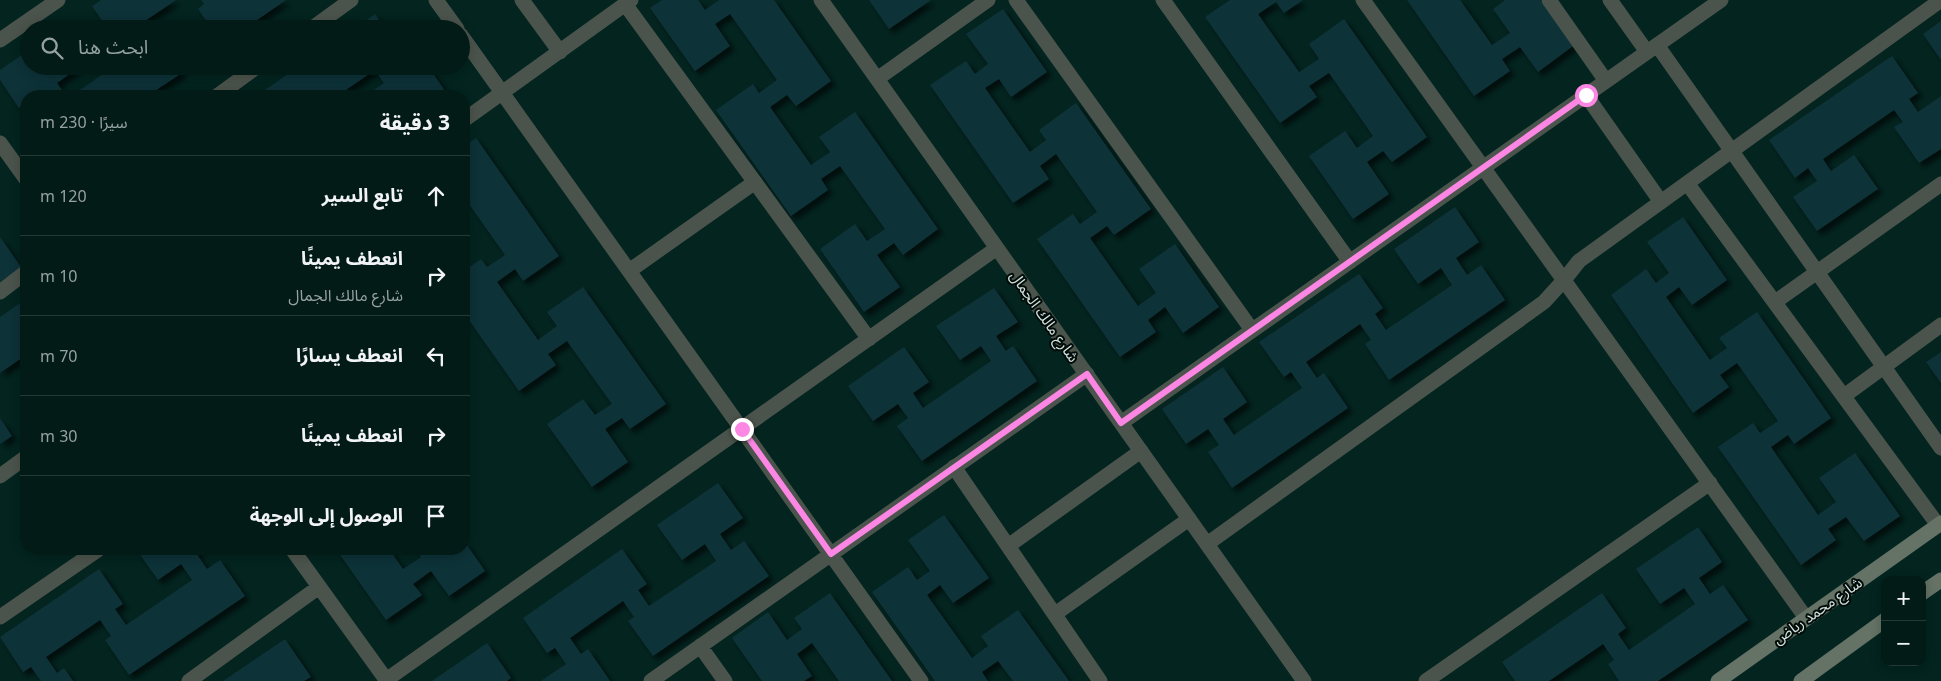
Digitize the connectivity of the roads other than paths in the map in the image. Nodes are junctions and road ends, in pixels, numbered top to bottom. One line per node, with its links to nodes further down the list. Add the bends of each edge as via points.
1 (58, 0): 15 (street)
2 (351, 0): 16 (street)
3 (436, 0): 17 (street)
4 (522, 0): 22 (street)
5 (821, 0): 24 (street, شارع مالك الجمال)
6 (988, 0): 24 (street)
7 (1016, 0): 47 (street)
8 (1162, 0): 39 (street)
9 (1363, 0): 32 (street)
10 (1549, 0): 25 (street)
11 (1610, 0): 21 (street)
12 (1721, 0): 21 (street)
13 (628, 2): 22 (street); 34 (street)
14 (1931, 3): 31 (street)
15 (29, 20)
16 (323, 20)
17 (450, 20)
18 (20, 26): 19 (street)
19 (0, 40)
20 (470, 48): 27 (street)
21 (1652, 48): 25 (street); 31 (street)
22 (560, 52): 27 (street)
23 (246, 75): 26 (street)
24 (878, 79): 38 (street, شارع مالك الجمال)
25 (1606, 81): 28 (street)
26 (225, 90)
27 (502, 93): 29 (street); 40 (street)
28 (1586, 95): 32 (street); 37 (street)
29 (470, 116)
30 (0, 143): 33 (street)
31 (1730, 151): 35 (street); 41 (street)
32 (1483, 168): 39 (street); 43 (street)
33 (20, 171)
34 (755, 182): 40 (street); 48 (street)
35 (1687, 183): 37 (street); 45 (street)
36 (1941, 184): 41 (street)
37 (1661, 202): 43 (street, via 1578,261)
38 (997, 248): 48 (street); 50 (street, شارع مالك الجمال)
39 (1350, 262): 47 (street)
40 (629, 270): 53 (street)
41 (1816, 272): 45 (street); 49 (street)
42 (20, 277): 44 (street)
43 (1564, 280): 59 (street); 62 (street, via 1544,302)
44 (0, 292)
45 (1774, 302): 51 (street)
46 (1941, 325): 49 (street)
47 (1252, 330): 52 (street)
48 (869, 339): 53 (street)
49 (1883, 367): 51 (street); 54 (street)
50 (1087, 374): 52 (street, شارع مالك الجمال); 57 (street)
51 (1844, 396): 61 (street)
52 (1121, 423): 55 (street, شارع مالك الجمال)
53 (742, 429): 64 (street); 75 (street)
54 (1941, 448)
55 (1141, 451): 60 (street, شارع مالك الجمال); 63 (street)
56 (20, 461): 58 (street)
57 (954, 467): 63 (street); 64 (street)
58 (0, 476)
59 (1710, 483): 72 (street); 82 (street)
60 (1189, 519): 62 (street, شارع مالك الجمال); 70 (street)
61 (1939, 524): 72 (street, شارع محمد رياض)
62 (1207, 544): 81 (street, شارع مالك الجمال)
63 (1008, 546): 70 (street)
64 (831, 554): 74 (street); 79 (street)
65 (90, 555): 71 (street)
66 (296, 555): 68 (street)
67 (1941, 580): 69 (street)
68 (319, 587): 75 (street); 76 (street)
69 (1926, 590)
70 (1055, 614): 80 (street)
71 (0, 617)
72 (1806, 618): 83 (street, شارع محمد رياض)
73 (1884, 621): 84 (street)
74 (700, 646): 77 (street); 78 (street)
75 (387, 680)
76 (189, 681)
77 (651, 681)
78 (726, 681)
79 (921, 681)
80 (1100, 681)
81 (1304, 681)
82 (1426, 681)
83 (1718, 681)
84 (1801, 681)

